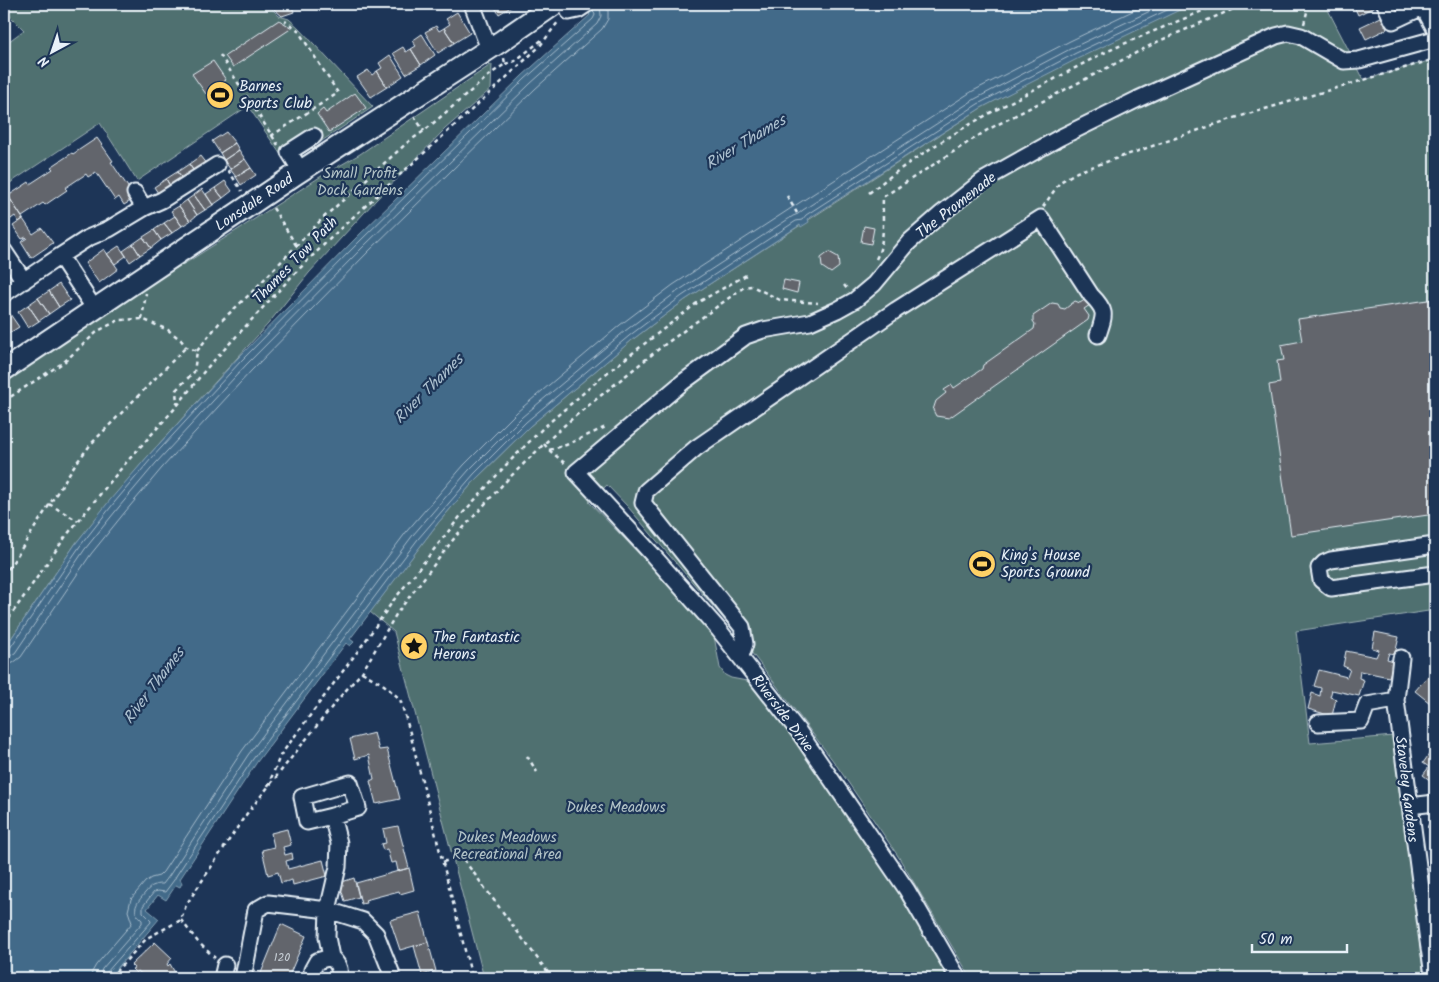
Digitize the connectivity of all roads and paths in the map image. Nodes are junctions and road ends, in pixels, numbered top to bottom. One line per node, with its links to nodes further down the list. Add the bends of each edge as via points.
1 (472, 4): 13 (street)
2 (587, 4): 7 (street, via 578,10)
3 (1218, 4): 23 (path, via 1116,47 996,109 895,172)
4 (1245, 4): 32 (path, via 1159,42 989,129 883,197 882,235)
5 (1307, 4): 11 (path)
6 (1386, 4): 9 (street, via 1393,21 1423,7)
7 (561, 12): 10 (path, Thames Tow Path); 13 (main road, Lonsdale Road)
8 (285, 21): 17 (path, via 298,29 338,93)
9 (1435, 29)
10 (548, 36): 16 (path); 45 (path, Thames Tow Path, via 341,228 206,369)
11 (1301, 36): 12 (street, via 1344,62); 49 (street, The Promenade, via 1288,33 1276,36 1065,134 984,180 909,242 874,284 855,300 810,322 746,336 683,382)
12 (1435, 39)
13 (495, 46): 16 (path); 21 (main road, Lonsdale Road)
14 (220, 55): 17 (path)
15 (1435, 59): 28 (path, via 1231,119 1077,172 1060,182 1043,206)
16 (505, 64): 29 (path, via 408,142)
17 (271, 136): 19 (path)
18 (314, 136): 21 (street, via 289,152)
19 (281, 151)
20 (217, 164): 25 (path, via 223,161); 26 (street)
21 (301, 171): 25 (main road, Lonsdale Road)
22 (135, 193): 26 (street)
23 (869, 193)
24 (786, 196): 27 (path)
25 (258, 200): 29 (path); 38 (main road, Lonsdale Road)
26 (144, 208): 31 (street)
27 (797, 213)
28 (1041, 218): 40 (street, via 1091,295 1101,305 1104,317); 56 (street, via 896,310 696,448 646,491 643,503 742,627 745,644)
29 (296, 245): 42 (path, via 220,322)
30 (4, 251): 34 (street)
31 (60, 256): 34 (street); 38 (street)
32 (875, 260)
33 (748, 274): 63 (path, via 697,303 610,371 543,428 506,465 462,513 393,602 280,756)
34 (24, 281): 35 (street)
35 (4, 294)
36 (825, 301): 47 (path, via 780,300 752,286 744,287 602,394)
37 (144, 307): 39 (path)
38 (94, 308): 43 (main road, Lonsdale Road)
39 (142, 319): 41 (path, via 168,330); 44 (path, via 119,320 98,331 64,362)
40 (1098, 335)
41 (186, 347): 42 (path); 50 (path, via 91,444)
42 (197, 351): 45 (path, via 194,372 176,390)
43 (4, 370)
44 (4, 401)
45 (177, 405): 51 (path, Thames Tow Path)
46 (614, 423): 48 (path)
47 (544, 444): 48 (path); 58 (path, via 456,536 432,566 397,613)
48 (549, 450): 49 (path)
49 (576, 472): 56 (street, Riverside Drive)
50 (49, 504): 51 (path); 54 (path)
51 (78, 521): 55 (path, Thames Tow Path)
52 (1435, 545): 53 (street, via 1331,560 1319,568 1321,580 1332,588)
53 (1435, 574)
54 (4, 576)
55 (4, 625)
56 (741, 656): 80 (street, Riverside Drive, via 850,805 907,890)
57 (1401, 658): 59 (street, Staveley Gardens)
58 (362, 672): 63 (path); 67 (path, via 400,699)
59 (1396, 700): 60 (street, via 1367,705 1361,721); 64 (street, Staveley Gardens)
60 (1318, 723)
61 (527, 756): 62 (path)
62 (537, 772)
63 (267, 790): 69 (path, via 245,816 186,905)
64 (1409, 803): 65 (street); 73 (street, Staveley Gardens)
65 (1435, 803)
66 (332, 816): 68 (street, via 339,844 338,867)
67 (443, 862): 78 (path); 79 (path, via 461,856)
68 (328, 910): 70 (street, via 327,937); 72 (street, via 363,922 376,934); 75 (street, via 268,903 256,910)
69 (181, 920): 71 (path); 74 (path, via 147,938)
70 (331, 957): 76 (street, via 317,961 312,970); 77 (street, via 338,964)
71 (224, 972)
72 (391, 972)
73 (1435, 977)
74 (110, 978)
75 (243, 978)
76 (315, 978)
77 (339, 978)
78 (472, 978)
79 (552, 978)
80 (958, 978)

